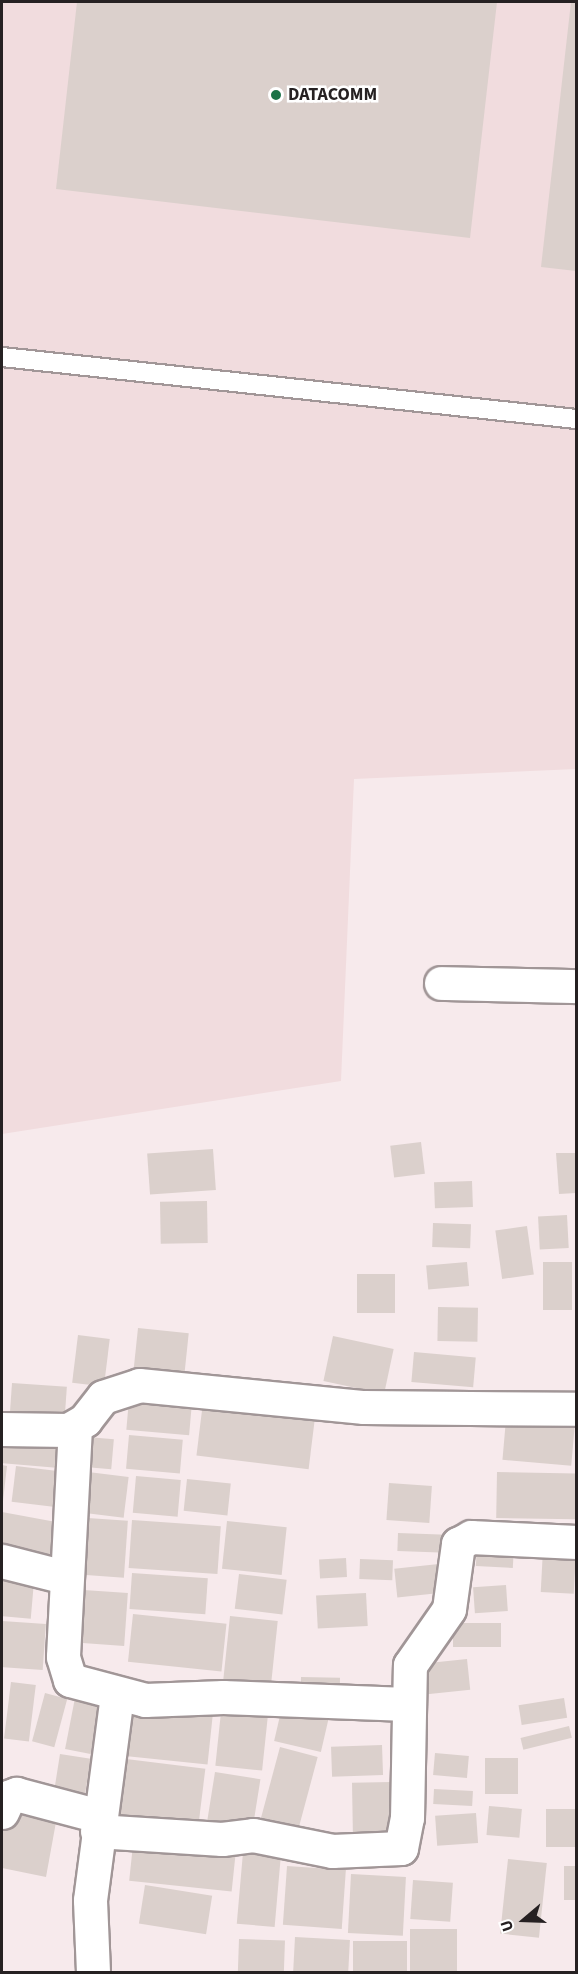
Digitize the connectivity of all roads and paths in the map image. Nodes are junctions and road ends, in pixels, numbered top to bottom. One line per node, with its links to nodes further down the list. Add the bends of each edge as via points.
1 (2, 357): 2 (lane)
2 (576, 419)
3 (441, 983): 4 (street)
4 (576, 986)
5 (576, 1409): 6 (street, via 364,1407 139,1385 103,1397)
6 (75, 1427): 7 (street, via 61,1431); 10 (street)
7 (2, 1429)
8 (576, 1542): 12 (street, via 471,1537 458,1544 453,1598 436,1630 413,1654)
9 (2, 1561): 10 (street)
10 (66, 1577): 11 (street, via 65,1676)
11 (117, 1695): 12 (street, via 145,1700 223,1697); 14 (street)
12 (407, 1704): 14 (street, via 404,1842 394,1851 332,1851 253,1835 222,1839)
13 (2, 1812): 14 (street, via 9,1797 16,1794)
14 (98, 1823): 15 (street, via 90,1900)
15 (93, 1972)

